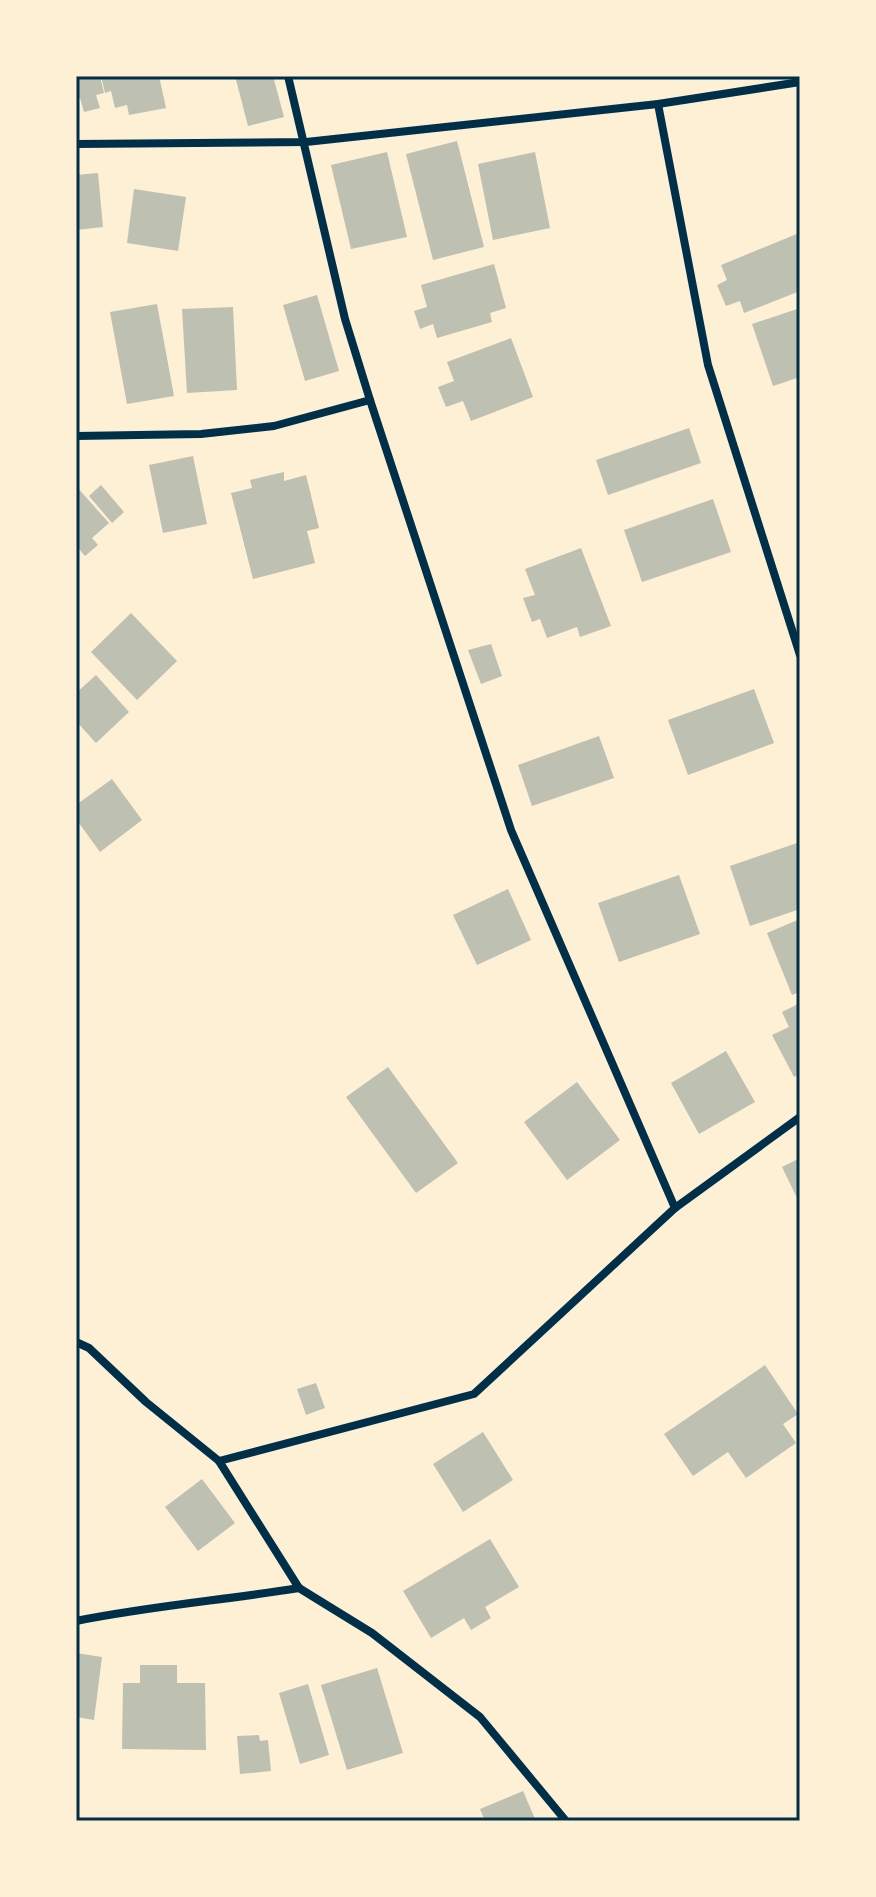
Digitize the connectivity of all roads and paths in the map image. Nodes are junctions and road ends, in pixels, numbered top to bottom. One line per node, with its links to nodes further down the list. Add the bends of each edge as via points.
1 (288, 76): 4 (street)
2 (800, 82): 3 (street)
3 (658, 104): 4 (street); 8 (street, via 708,365)
4 (306, 142): 5 (street); 6 (street, via 345,319)
5 (76, 144)
6 (370, 400): 7 (street, via 259,428); 10 (street, via 511,830)
7 (76, 436)
8 (800, 655)
9 (800, 1117): 10 (street)
10 (675, 1208): 12 (street, via 474,1394)
11 (76, 1342): 12 (street)
12 (219, 1461): 13 (street)
13 (299, 1588): 14 (street); 15 (street, via 372,1633 480,1717)
14 (76, 1621)
15 (566, 1821)

